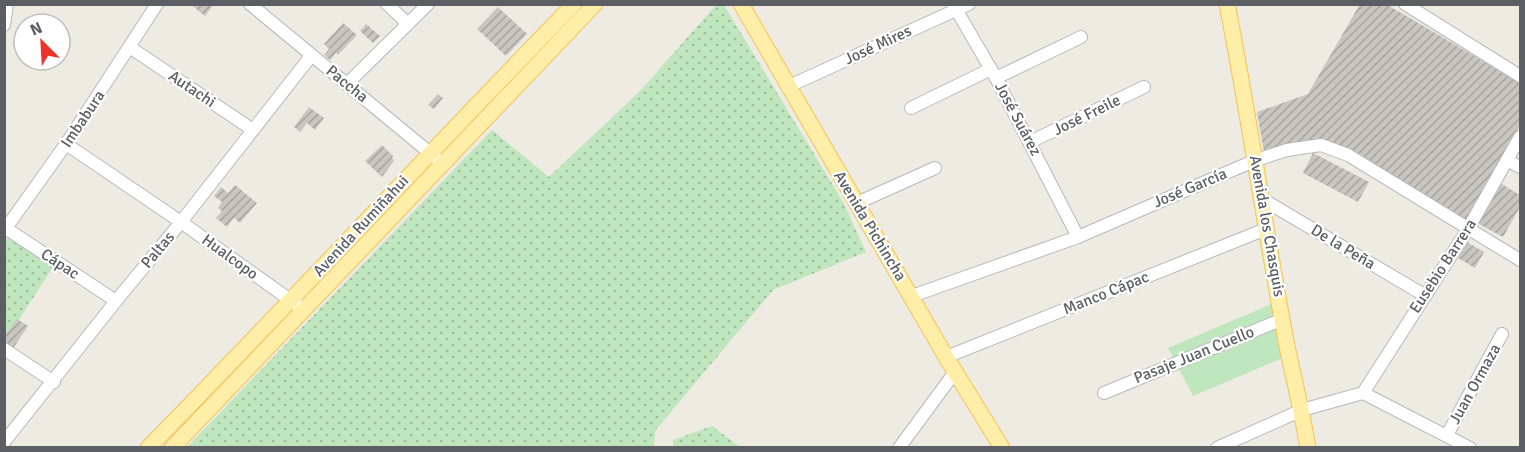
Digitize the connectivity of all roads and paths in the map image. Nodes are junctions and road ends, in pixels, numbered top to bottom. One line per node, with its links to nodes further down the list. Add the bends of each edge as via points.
1 (7, 4): 14 (street)
2 (157, 4): 16 (street, Imbabura)
3 (249, 4): 17 (street, Paccha)
4 (387, 4): 13 (street)
5 (428, 4): 13 (street)
6 (574, 4): 28 (main road, Avenida Rumiñahui)
7 (595, 4): 31 (main road, Avenida Rumiñahui)
8 (741, 4): 21 (main road, Avenida Pichincha)
9 (969, 4): 12 (street, José Mires)
10 (1227, 4): 29 (main road, Avenida los Chasquis)
11 (1405, 4): 19 (street)
12 (954, 7): 18 (street, José Suárez); 21 (street, José Mires)
13 (408, 24): 20 (street)
14 (4, 25)
15 (1081, 37): 18 (street)
16 (131, 48): 24 (street, Autachi); 27 (street, Imbabura)
17 (311, 56): 20 (street, Paccha); 24 (street, Paltas)
18 (994, 74): 23 (street); 26 (street, José Suárez)
19 (1521, 76)
20 (347, 84): 28 (street, Paccha)
21 (787, 87): 35 (main road, Avenida Pichincha)
22 (1144, 87): 26 (street, José Freile)
23 (911, 108)
24 (253, 130): 36 (street, Paltas)
25 (1521, 137): 30 (street, Eusebio Barrera)
26 (1030, 142): 40 (street, José Suárez)
27 (66, 144): 36 (street, Hualcopo); 37 (street, Imbabura)
28 (430, 153): 31 (street, Paccha); 45 (main road, Avenida Rumiñahui)
29 (1256, 160): 34 (main road, Avenida los Chasquis); 39 (street, José García, via 1321,145 1348,155); 40 (street, José García)
30 (1508, 160): 32 (street); 39 (street, Eusebio Barrera)
31 (444, 165): 45 (main road, Avenida Rumiñahui)
32 (1521, 167)
33 (935, 168): 35 (street)
34 (1262, 199): 38 (main road, Avenida los Chasquis); 42 (street, De la Peña)
35 (857, 203): 43 (main road, Avenida Pichincha)
36 (181, 222): 44 (street, Paltas); 45 (street, Hualcopo)
37 (5, 229): 44 (street, Cápac)
38 (1266, 229): 46 (main road, Avenida los Chasquis); 49 (street, Manco Cápac)
39 (1468, 229): 41 (street, José García); 42 (street, Eusebio Barrera)
40 (1078, 237): 43 (street, José García)
41 (1521, 260)
42 (1424, 295): 53 (street, Eusebio Barrera)
43 (912, 296): 49 (main road, Avenida Pichincha)
44 (116, 301): 51 (street, Paltas)
45 (298, 306): 57 (main road, Avenida Rumiñahui); 58 (main road, Avenida Rumiñahui)
46 (1283, 319): 52 (street, Pasaje Juan Cuello); 54 (main road, Avenida los Chasquis)
47 (1502, 334): 55 (street, Juan Ormaza)
48 (4, 349): 51 (street)
49 (946, 357): 50 (main road, Avenida Pichincha)
50 (955, 372): 59 (street); 60 (main road, Avenida Pichincha)
51 (54, 382): 56 (street, Paltas)
52 (1104, 393)
53 (1363, 393): 54 (street); 55 (street)
54 (1302, 410): 61 (street); 62 (main road, Avenida los Chasquis)
55 (1447, 435): 63 (street)
56 (4, 442)
57 (148, 447)
58 (172, 447)
59 (899, 447)
60 (1002, 447)
61 (1217, 447)
62 (1308, 447)
63 (1470, 447)

